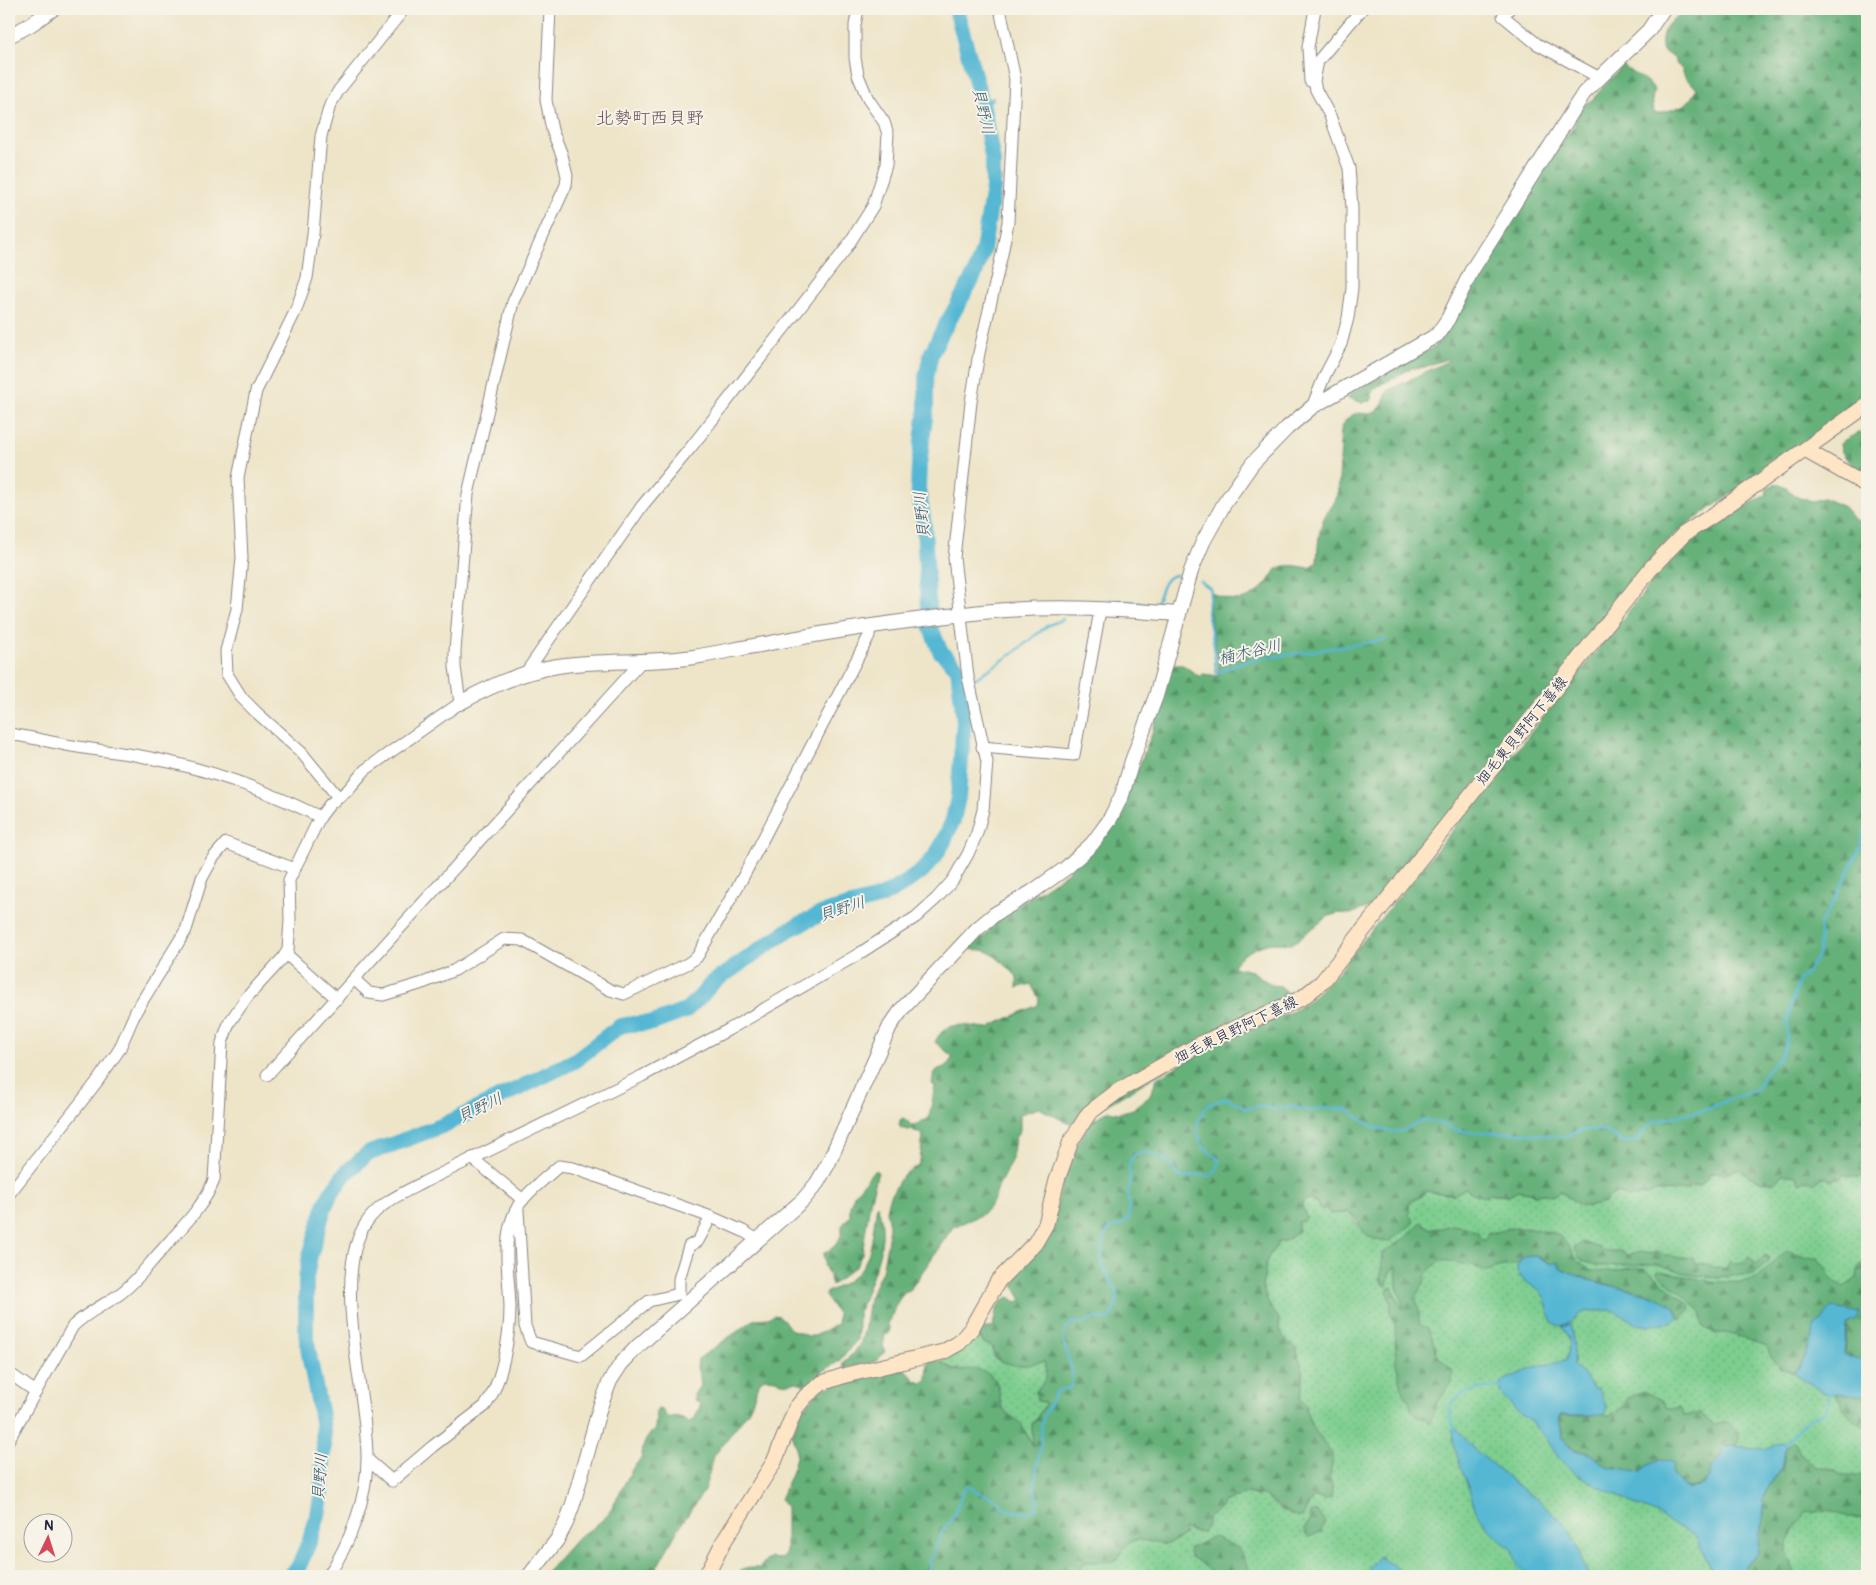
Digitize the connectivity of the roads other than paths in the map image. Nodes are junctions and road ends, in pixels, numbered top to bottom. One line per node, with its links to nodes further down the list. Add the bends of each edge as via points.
1 (53, 9): 10 (street)
2 (404, 9): 26 (street, via 339,90 330,106 322,136 307,278 296,310 256,391 238,478 242,558 237,609 226,651 228,674 242,698 300,752)
3 (550, 9): 23 (street, via 546,100 567,176 566,185 513,302 468,494 455,651)
4 (858, 9): 22 (street, via 855,58 858,75 888,134 886,165 874,206 845,250 642,506)
5 (1000, 9): 19 (street, via 1015,79 1008,222 968,419 954,558)
6 (1315, 9): 12 (street, via 1308,47 1310,79)
7 (1362, 9): 12 (street, via 1318,61 1314,81)
8 (1508, 9): 11 (street, via 1503,16 1537,44)
9 (1663, 9): 11 (street, via 1649,30)
10 (9, 36)
11 (1598, 77): 14 (street, via 1576,105 1472,270 1437,335)
12 (1316, 90): 14 (street, via 1335,128 1349,168 1352,288 1341,344 1324,374)
13 (1867, 405): 15 (main road, 畑毛東貝野阿下喜線)
14 (1312, 407): 18 (street, via 1287,428 1235,486 1203,542)
15 (1805, 450): 16 (main road); 44 (main road, 畑毛東貝野阿下喜線, via 1684,534 1652,567 1322,982 1302,998 1200,1044 1118,1091 1089,1113 1071,1141 1046,1224 1035,1243 998,1281 959,1344 943,1352 822,1383 806,1396 796,1408 774,1462)
16 (1867, 485)
17 (1102, 608): 18 (street); 19 (street, via 1045,608); 25 (street, via 1074,755)
18 (1179, 614): 37 (street, via 1156,696 1122,795 1109,820 1092,844 1066,868 977,929 903,1008 890,1026 818,1183)
19 (960, 616): 20 (street); 25 (street)
20 (870, 627): 21 (street, via 693,657); 30 (street, via 869,636 742,880 697,957 687,964 624,994 610,990 522,940 504,939 456,970 382,995 370,993)
21 (642, 662): 22 (street, via 558,666); 30 (street)
22 (524, 674): 23 (street, via 482,690)
23 (460, 703): 26 (street, via 365,770)
24 (9, 734): 27 (street, via 180,765 256,788)
25 (982, 747): 33 (street, via 987,762 983,810 977,834 953,880 916,917 857,955 642,1076)
26 (338, 797): 27 (street)
27 (320, 817): 28 (street)
28 (295, 869): 29 (street, via 289,880 290,920); 34 (street, via 226,843 202,878 186,930 136,1011 119,1050)
29 (286, 954): 31 (street); 39 (street, via 228,1023 222,1043 214,1180 210,1190 201,1205 121,1294 83,1316 73,1326)
30 (354, 980): 31 (street)
31 (337, 999): 32 (street)
32 (267, 1075)
33 (472, 1158): 35 (street); 41 (street, via 396,1196 377,1210 360,1234 350,1286)
34 (9, 1194)
35 (520, 1203): 36 (street, via 560,1166); 36 (street, via 528,1336 531,1342 582,1356 649,1301 679,1294 685,1254 689,1246 698,1241); 41 (street, via 510,1226 507,1254 510,1309 506,1348 488,1401 392,1481)
36 (711, 1217): 37 (street)
37 (758, 1240): 43 (street, via 621,1364 600,1407 566,1523)
38 (9, 1372): 39 (street)
39 (36, 1392): 40 (street)
40 (9, 1439)
41 (368, 1460): 42 (street, via 362,1500 353,1527)
42 (328, 1576)
43 (529, 1576)
44 (706, 1576)

